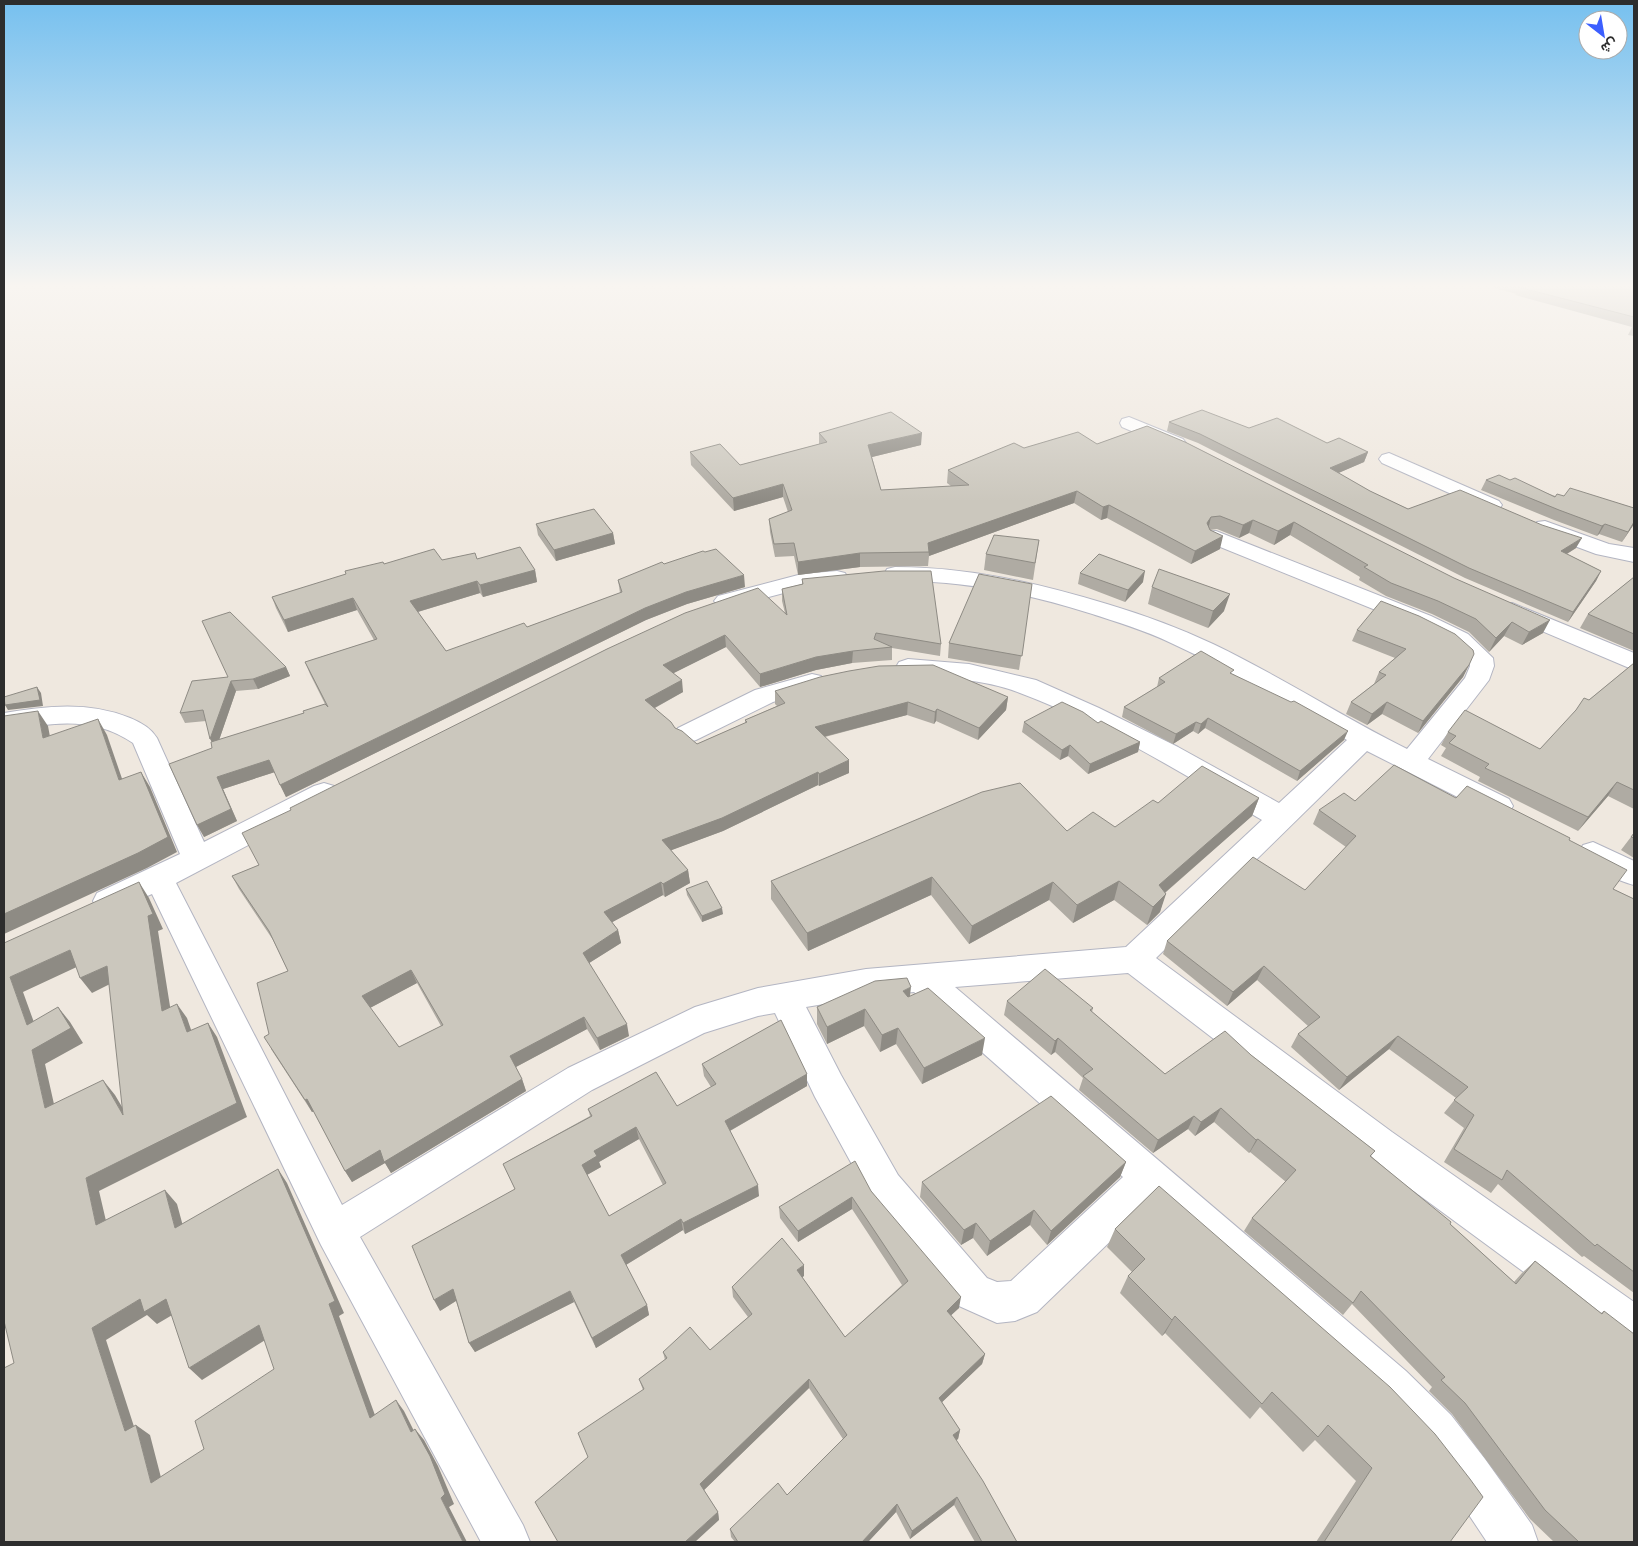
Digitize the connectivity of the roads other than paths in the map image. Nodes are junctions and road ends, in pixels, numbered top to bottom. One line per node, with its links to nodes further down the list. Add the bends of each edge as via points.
1 (1129, 423): 2 (street)
2 (1198, 453)
3 (1389, 459): 5 (street, via 1514,515 1604,549)
4 (1216, 537): 14 (street, via 1423,621 1459,639 1481,658 1482,666 1476,680)
5 (1634, 555)
6 (1492, 601): 8 (street)
7 (704, 608): 13 (street, via 802,581 864,575 917,573 978,578 1020,586 1149,625 1232,664)
8 (1634, 662)
9 (886, 669): 16 (street, via 905,667 969,672 1027,686 1134,736)
10 (831, 676): 12 (street, via 764,696)
11 (4, 722): 19 (street, via 55,714 86,716 130,727 144,738)
12 (687, 734)
13 (1365, 738): 14 (street); 16 (street)
14 (1411, 762): 17 (street)
15 (346, 782): 19 (street)
16 (1282, 818): 23 (street)
17 (1523, 819)
18 (1574, 844): 20 (street)
19 (196, 858): 21 (street)
20 (1634, 874)
21 (159, 878): 22 (street); 27 (street)
22 (90, 910)
23 (1134, 959): 24 (street); 28 (street, via 1379,1144)
24 (920, 977): 25 (street); 26 (street)
25 (784, 997): 26 (street, via 828,1086 885,1188 973,1292 988,1301 1003,1305 1023,1298); 27 (street, via 694,1021 580,1079)
26 (1151, 1177): 30 (street, via 1391,1386 1435,1431)
27 (336, 1231): 29 (street)
28 (1634, 1328)
29 (506, 1542)
30 (1515, 1542)

